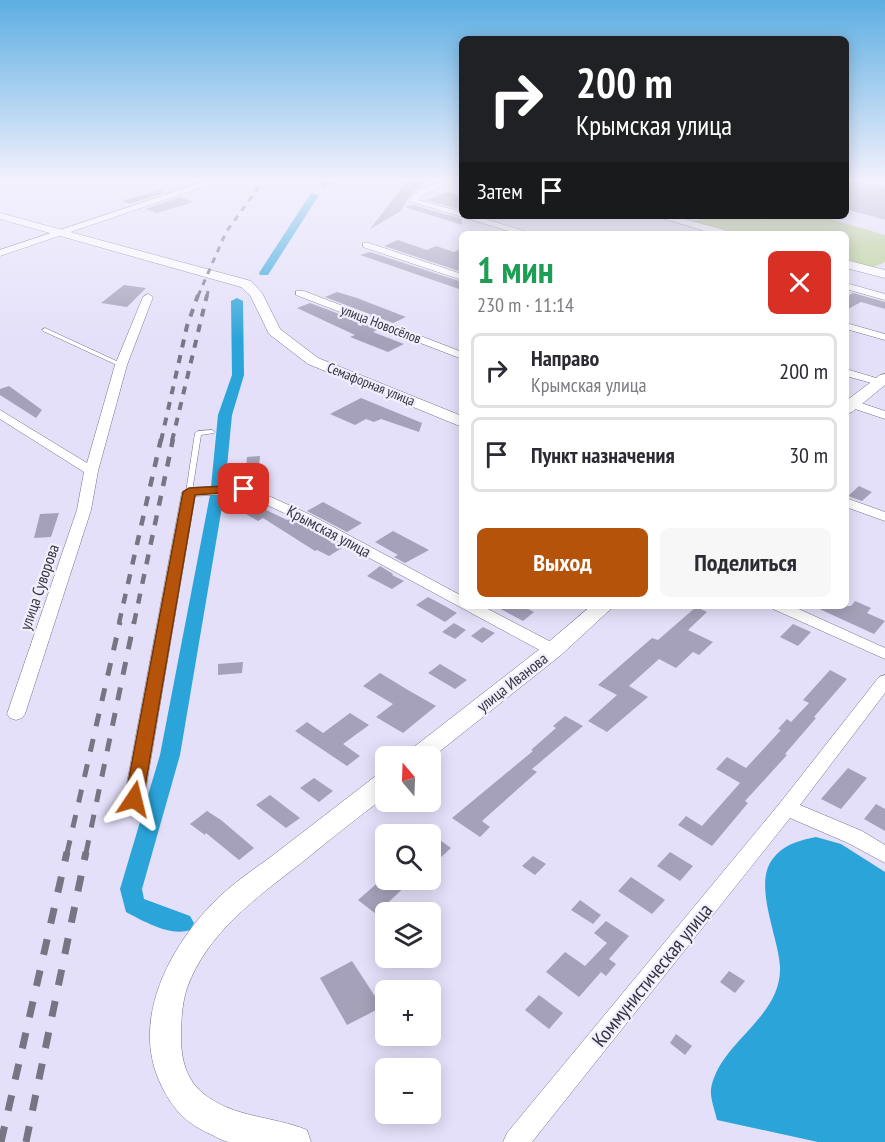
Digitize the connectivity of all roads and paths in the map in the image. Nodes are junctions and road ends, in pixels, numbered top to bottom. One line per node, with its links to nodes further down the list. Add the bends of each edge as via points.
1 (63, 234): 3 (street); 15 (street, Семафорная улица, via 246,284 256,293 274,331)
2 (366, 245): 6 (street)
3 (0, 254)
4 (849, 265): 5 (street)
5 (885, 274)
6 (459, 276)
7 (849, 287): 10 (street)
8 (300, 293): 14 (street, улица Новосёлов)
9 (148, 297): 16 (street, улица Суворова)
10 (885, 297)
11 (849, 327): 13 (street)
12 (45, 330): 16 (lane)
13 (885, 337)
14 (459, 355)
15 (319, 357): 21 (street, Семафорная улица); 24 (street, Семафорная улица)
16 (121, 365): 26 (street, улица Суворова)
17 (849, 373): 18 (street)
18 (882, 380): 19 (street)
19 (849, 404)
20 (849, 405): 22 (street)
21 (459, 408)
22 (885, 415)
23 (3, 420): 26 (street)
24 (459, 421)
25 (212, 432): 27 (lane, via 198,433)
26 (91, 471): 37 (street, улица Суворова, via 84,510)
27 (189, 492): 30 (street, Крымская улица, via 244,489); 40 (street)
28 (849, 503): 29 (street)
29 (885, 517)
30 (459, 600)
31 (476, 609): 34 (street)
32 (601, 609): 34 (street, улица Иванова)
33 (787, 609): 35 (street)
34 (553, 650): 38 (street, улица Иванова)
35 (885, 654)
36 (885, 681): 41 (street, Коммунистическая улица)
37 (16, 714)
38 (431, 746)
39 (375, 791): 43 (street, via 229,905 196,946 175,981 166,1020 166,1056 173,1079 188,1103 209,1119 237,1130)
40 (134, 799)
41 (787, 808): 42 (street, via 855,837); 44 (street, Коммунистическая улица)
42 (885, 855)
43 (295, 1142)
44 (516, 1142)

